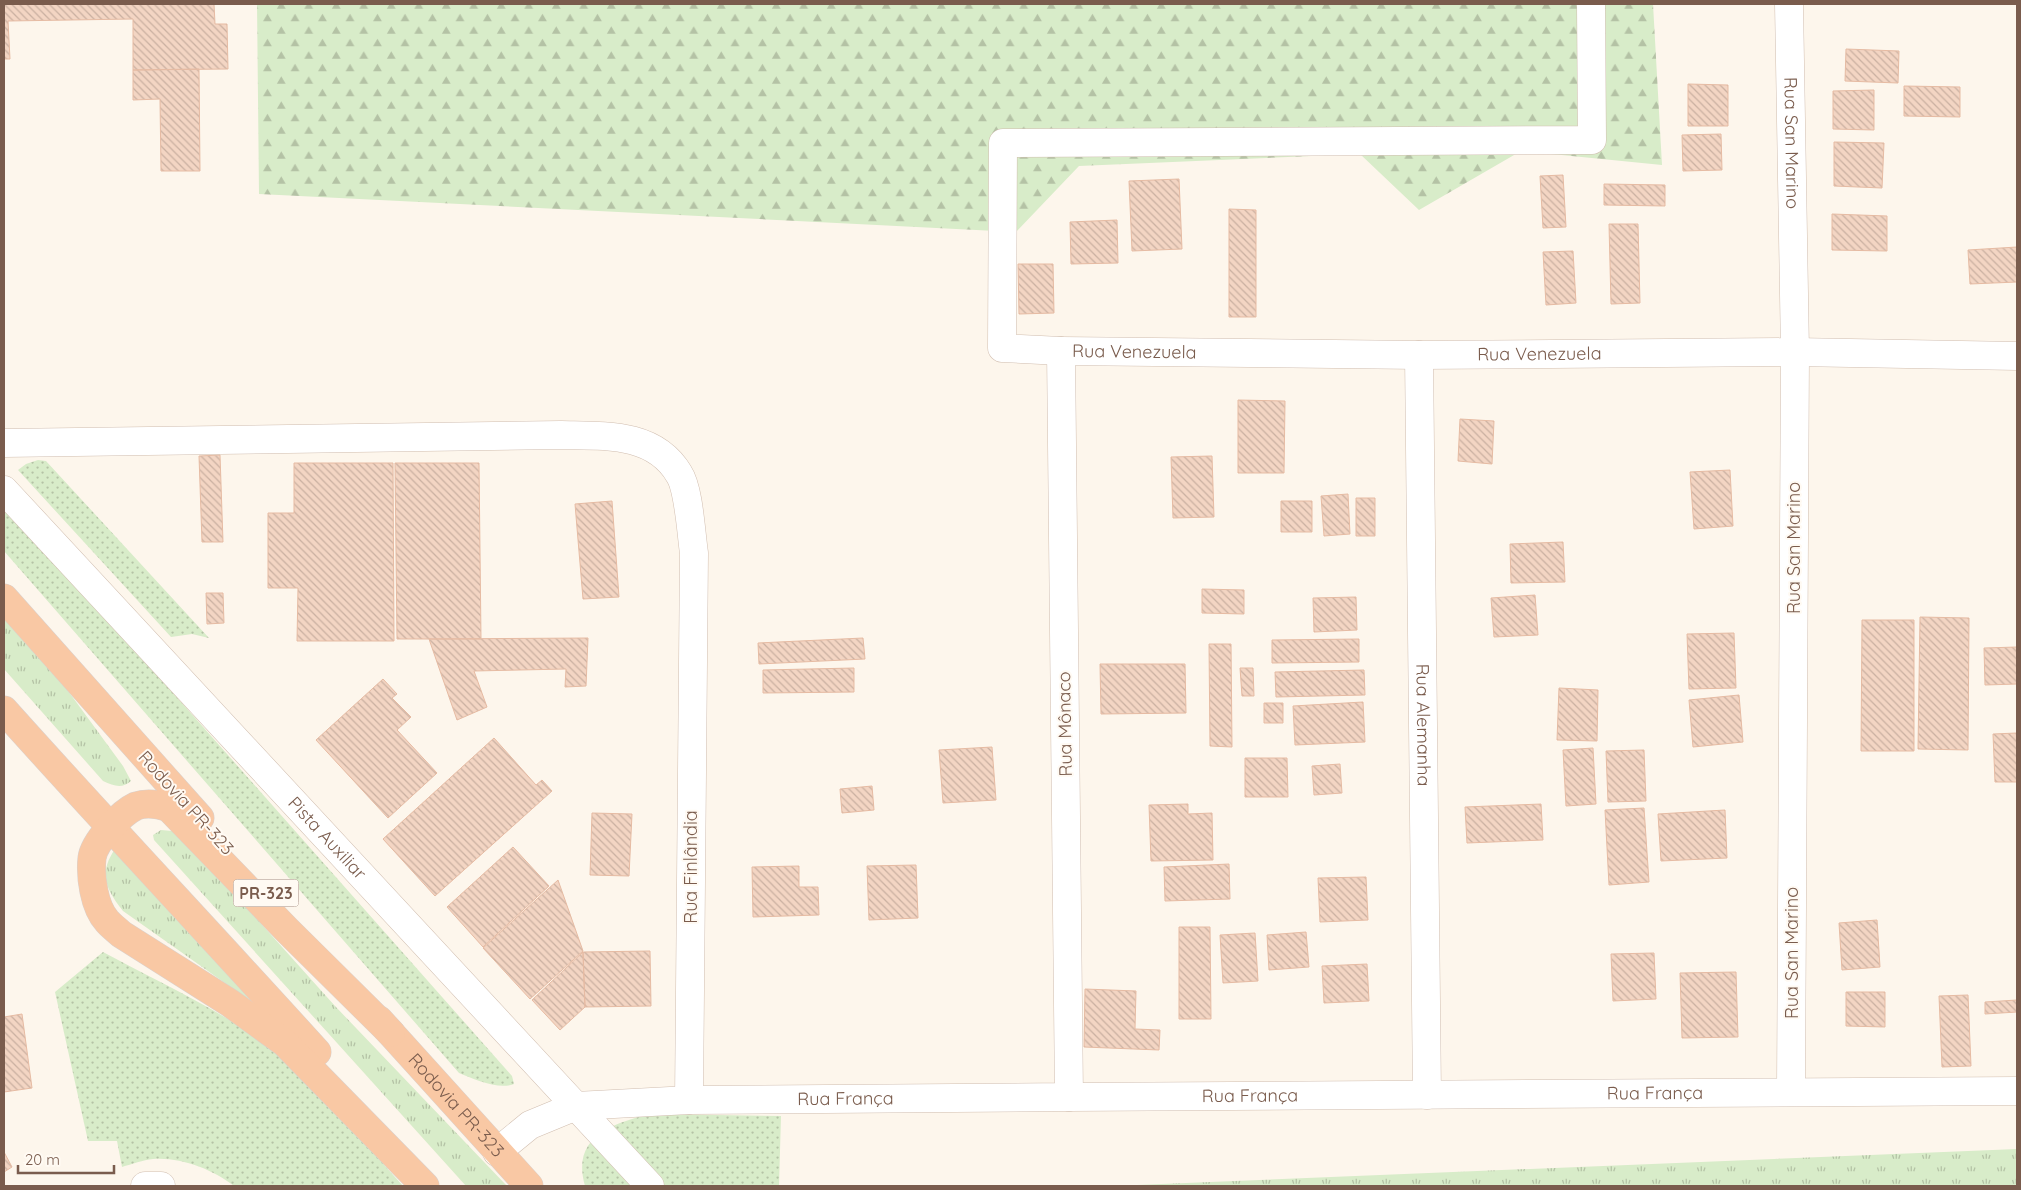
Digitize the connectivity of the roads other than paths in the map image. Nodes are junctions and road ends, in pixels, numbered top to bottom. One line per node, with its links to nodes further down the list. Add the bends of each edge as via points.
1 (1591, 4): 3 (street, Rua Venezuela, via 1592,140 1003,144 1002,348)
2 (1789, 4): 4 (street, Rua San Marino)
3 (1061, 351): 5 (street, Rua Venezuela); 16 (street, Rua Mônaco)
4 (1795, 352): 5 (street, Rua Venezuela); 6 (street, Rua Venezuela); 14 (street, Rua San Marino)
5 (1419, 355): 15 (street, Rua Alemanha)
6 (2017, 356)
7 (4, 443): 17 (street, Rua Finlândia, via 561,435 636,439 660,452 680,474 694,553)
8 (4, 490): 18 (street, Pista Auxiliar)
9 (4, 598): 12 (highway, Rodovia PR-323 / PR-323)
10 (4, 710): 11 (highway)
11 (110, 828): 12 (highway, via 136,806 156,803 169,808); 22 (highway, via 98,842 92,857 96,900 105,920 121,934 230,1003 285,1043); 23 (highway)
12 (391, 1034): 19 (highway, Rodovia PR-323 / PR-323)
13 (2017, 1091): 14 (street, Rua França)
14 (1791, 1092): 15 (street, Rua França)
15 (1427, 1095): 16 (street, Rua França)
16 (1069, 1097): 17 (street, Rua França)
17 (689, 1100): 18 (street, Rua França)
18 (576, 1106): 19 (street, Rua França, via 530,1125); 25 (street, Pista Auxiliar)
19 (497, 1152): 24 (highway, Rodovia PR-323 / PR-323)
20 (145, 1186): 21 (street)
21 (161, 1186)
22 (424, 1186)
23 (439, 1186)
24 (529, 1186)
25 (650, 1186)

